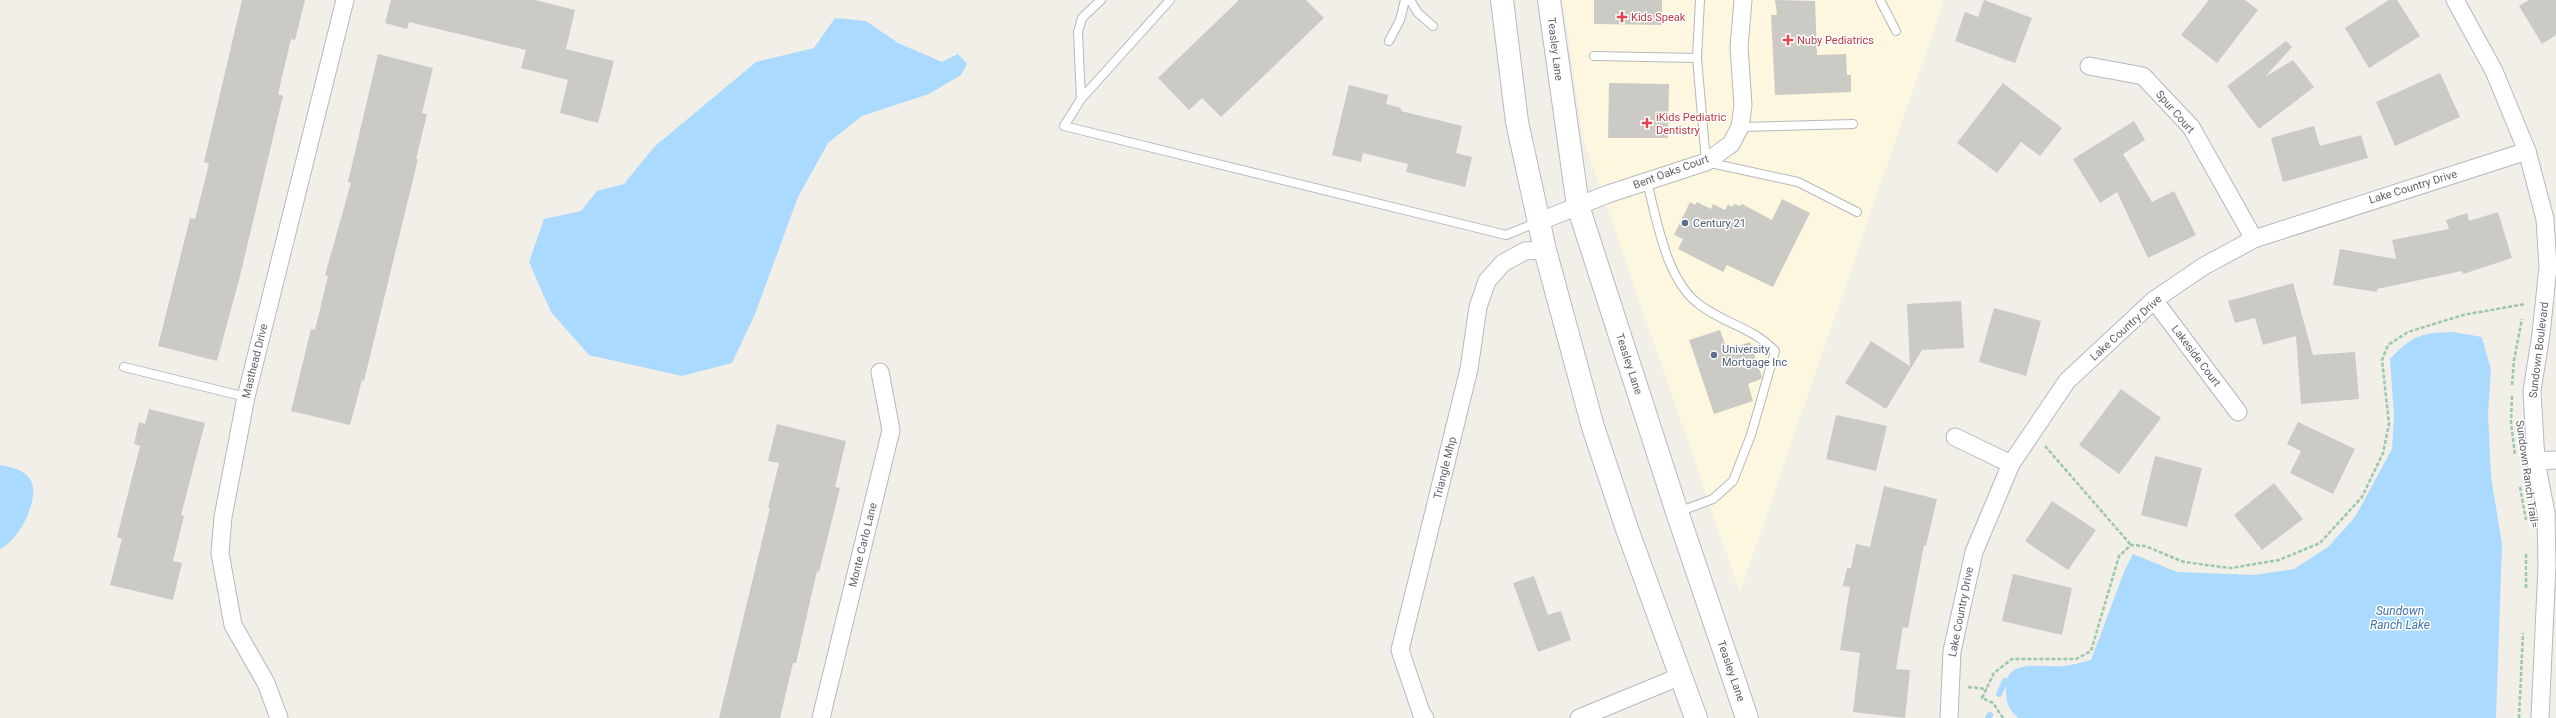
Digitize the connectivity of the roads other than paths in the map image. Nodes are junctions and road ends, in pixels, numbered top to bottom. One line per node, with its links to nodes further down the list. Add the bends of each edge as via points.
1 (345, 0): 33 (street, Masthead Drive)
2 (1100, 0): 18 (lane, via 1082,18 1078,32)
3 (1170, 0): 18 (lane)
4 (1405, 0): 14 (lane, via 1400,20)
5 (1410, 0): 12 (lane, via 1418,14)
6 (1502, 0): 27 (main road, via 1517,122)
7 (1549, 0): 24 (main road, Teasley Lane)
8 (1700, 0): 16 (lane)
9 (1743, 0): 20 (street, Bent Oaks Court, via 1739,47 1743,105)
10 (1880, 0): 13 (lane)
11 (2455, 0): 21 (street, Sundown Boulevard, via 2494,71)
12 (1433, 26)
13 (1896, 31)
14 (1389, 41)
15 (1594, 56): 16 (lane)
16 (1697, 58): 22 (lane)
17 (2089, 66): 28 (street, Spur Court, via 2143,76 2191,127)
18 (1081, 99): 27 (lane, via 1064,126 1506,236)
19 (1853, 124): 20 (lane)
20 (1740, 127): 22 (street, Bent Oaks Court, via 1731,144)
21 (2527, 151): 26 (street, Sundown Boulevard); 28 (street, Lake Country Drive)
22 (1706, 162): 23 (street, Bent Oaks Court); 25 (lane, via 1798,182)
23 (1646, 182): 24 (street, Bent Oaks Court); 39 (lane, via 1666,252 1681,286 1700,305 1761,337 1775,351 1751,435 1733,482 1713,499)
24 (1578, 206): 27 (street, Bent Oaks Court); 39 (main road, Teasley Lane)
25 (1857, 212)
26 (2551, 217): 37 (street, Sundown Boulevard, via 2541,334 2532,391)
27 (1538, 222): 29 (main road)
28 (2254, 239): 30 (street, Lake Country Drive, via 2204,266)
29 (1545, 250): 40 (main road, via 1593,427 1629,536); 43 (street, Triangle Mhp, via 1525,251 1504,263 1487,281 1478,307 1469,369 1400,650)
30 (2154, 300): 34 (street, Lakeside Court); 38 (street, Lake Country Drive, via 2067,381)
31 (124, 367): 33 (lane)
32 (880, 372): 42 (street, Monte Carlo Lane, via 891,430)
33 (246, 397): 41 (street, Masthead Drive, via 228,482 220,553 233,625 266,683)
34 (2238, 412)
35 (1955, 437): 38 (street)
36 (2556, 460): 37 (street)
37 (2536, 461): 48 (street, Sundown Boulevard, via 2546,513 2547,566)
38 (2011, 464): 47 (street, Lake Country Drive, via 1974,552 1952,651)
39 (1677, 512): 46 (main road, Teasley Lane)
40 (1681, 676): 44 (street); 45 (main road)
41 (279, 718)
42 (820, 718)
43 (1425, 718)
44 (1579, 718)
45 (1696, 718)
46 (1747, 718)
47 (1949, 718)
48 (2540, 718)

